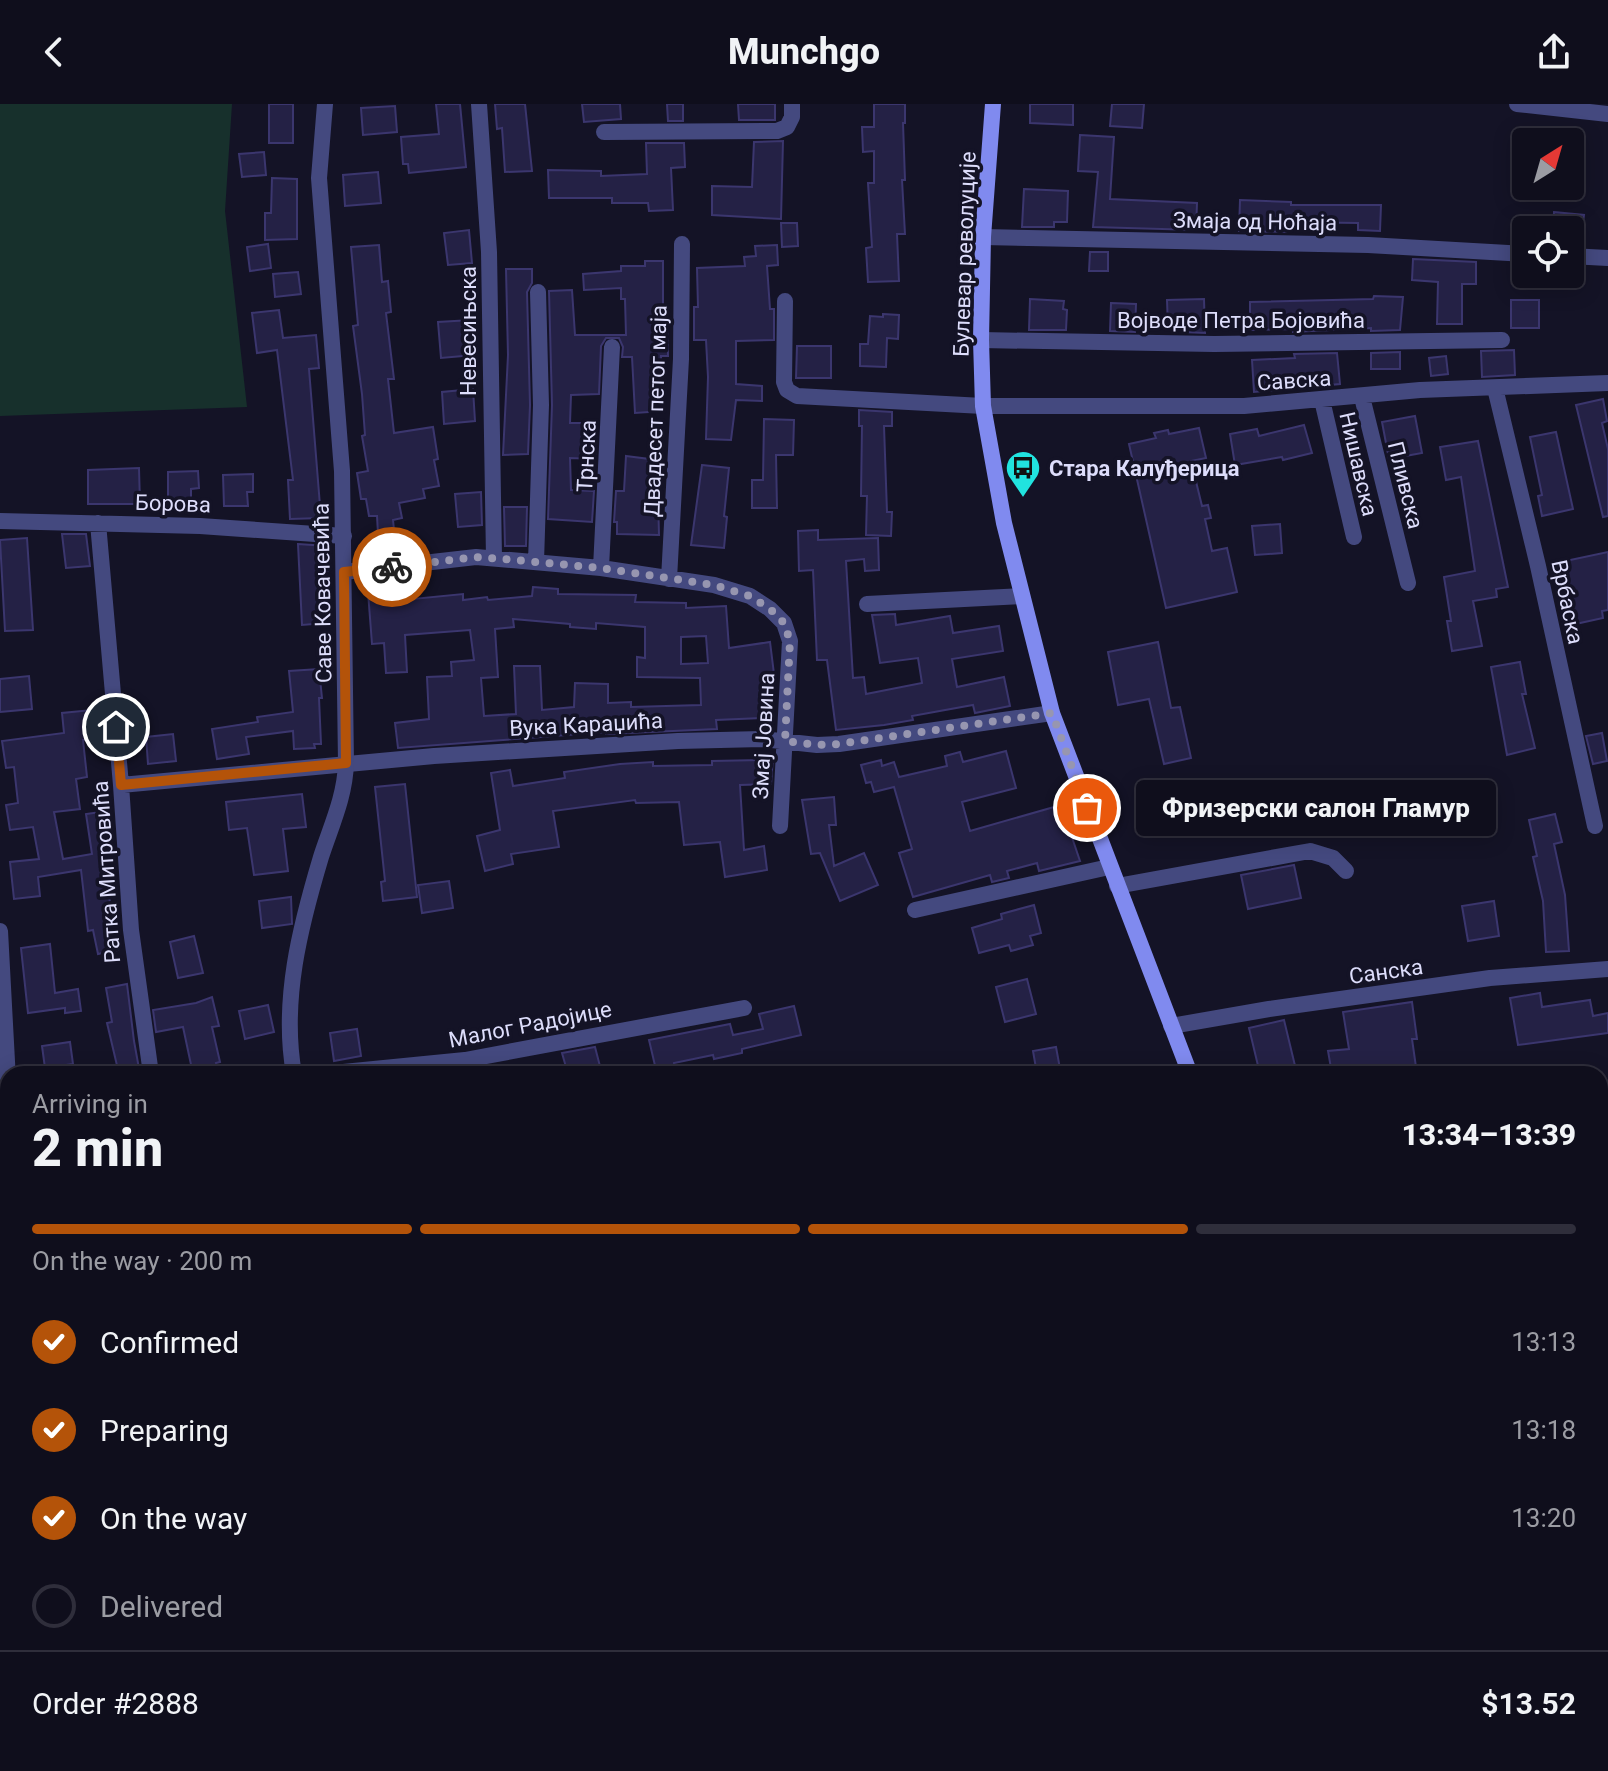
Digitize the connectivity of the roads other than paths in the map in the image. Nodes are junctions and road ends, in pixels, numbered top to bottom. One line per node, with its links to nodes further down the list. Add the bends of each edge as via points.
1 (325, 104): 25 (street, Саве Ковачевића, via 319,178)
2 (479, 104): 27 (street, Невесињска, via 489,252)
3 (792, 104): 7 (street, via 787,127 777,131)
4 (993, 104): 8 (main road, Булевар револуције)
5 (1517, 104): 6 (street)
6 (1608, 114)
7 (604, 132)
8 (983, 237): 10 (street, Змаја од Ноћаја); 15 (main road, Булевар револуције)
9 (682, 244): 31 (street, Двадесет петог маја)
10 (1512, 253)
11 (1584, 257): 12 (street)
12 (1608, 258)
13 (538, 292): 28 (street)
14 (785, 301): 22 (street, via 784,382 794,395)
15 (981, 340): 16 (street, Војводе Петра Бојовића); 22 (main road, Булевар револуције)
16 (1502, 340)
17 (612, 347): 29 (street, Трнска)
18 (1608, 383): 19 (street, Савска)
19 (1495, 388): 20 (street, Савска); 40 (street, Врбаска)
20 (1362, 397): 21 (street, Савска); 32 (street, Пливска)
21 (1322, 400): 22 (street, Савска, via 1244,406); 26 (street, Нишавска)
22 (983, 406): 33 (main road, Булевар револуције)
23 (0, 521): 24 (street, Борова)
24 (98, 523): 25 (street, Борова); 38 (street, Ратка Митровића)
25 (344, 536): 30 (street, Саве Ковачевића)
26 (1354, 537)
27 (494, 558): 28 (street, Змај Јовина); 30 (street, Змај Јовина)
28 (536, 562): 29 (street, Змај Јовина)
29 (601, 568): 31 (street, Змај Јовина)
30 (344, 572): 37 (street, Саве Ковачевића)
31 (669, 579): 36 (street, Змај Јовина, via 750,596 784,623 790,641)
32 (1408, 583)
33 (1021, 596): 34 (street); 35 (main road, Булевар револуције)
34 (867, 604)
35 (1052, 713): 36 (street, Вука Караџића, via 839,744); 41 (main road, Булевар револуције)
36 (785, 741): 37 (street, Вука Караџића, via 678,741); 39 (street, Змај Јовина)
37 (346, 763): 38 (street, Вука Караџића); 51 (street, Саве Ковачевића, via 345,785 295,957 290,1016)
38 (121, 785): 50 (street, Ратка Митровића, via 131,930)
39 (780, 826)
40 (1595, 826)
41 (1109, 867): 43 (main road, Булевар револуције); 44 (street)
42 (1346, 871): 43 (street, via 1333,858 1310,851)
43 (1117, 886): 48 (main road, Булевар револуције)
44 (915, 910)
45 (0, 931): 49 (street)
46 (1608, 969): 48 (street, Санска, via 1490,978)
47 (744, 1008): 52 (street, Малог Радојице, via 465,1060)
48 (1171, 1026): 53 (main road, Булевар револуције)
49 (7, 1066)
50 (150, 1066)
51 (293, 1066)
52 (404, 1066)
53 (1187, 1066)

